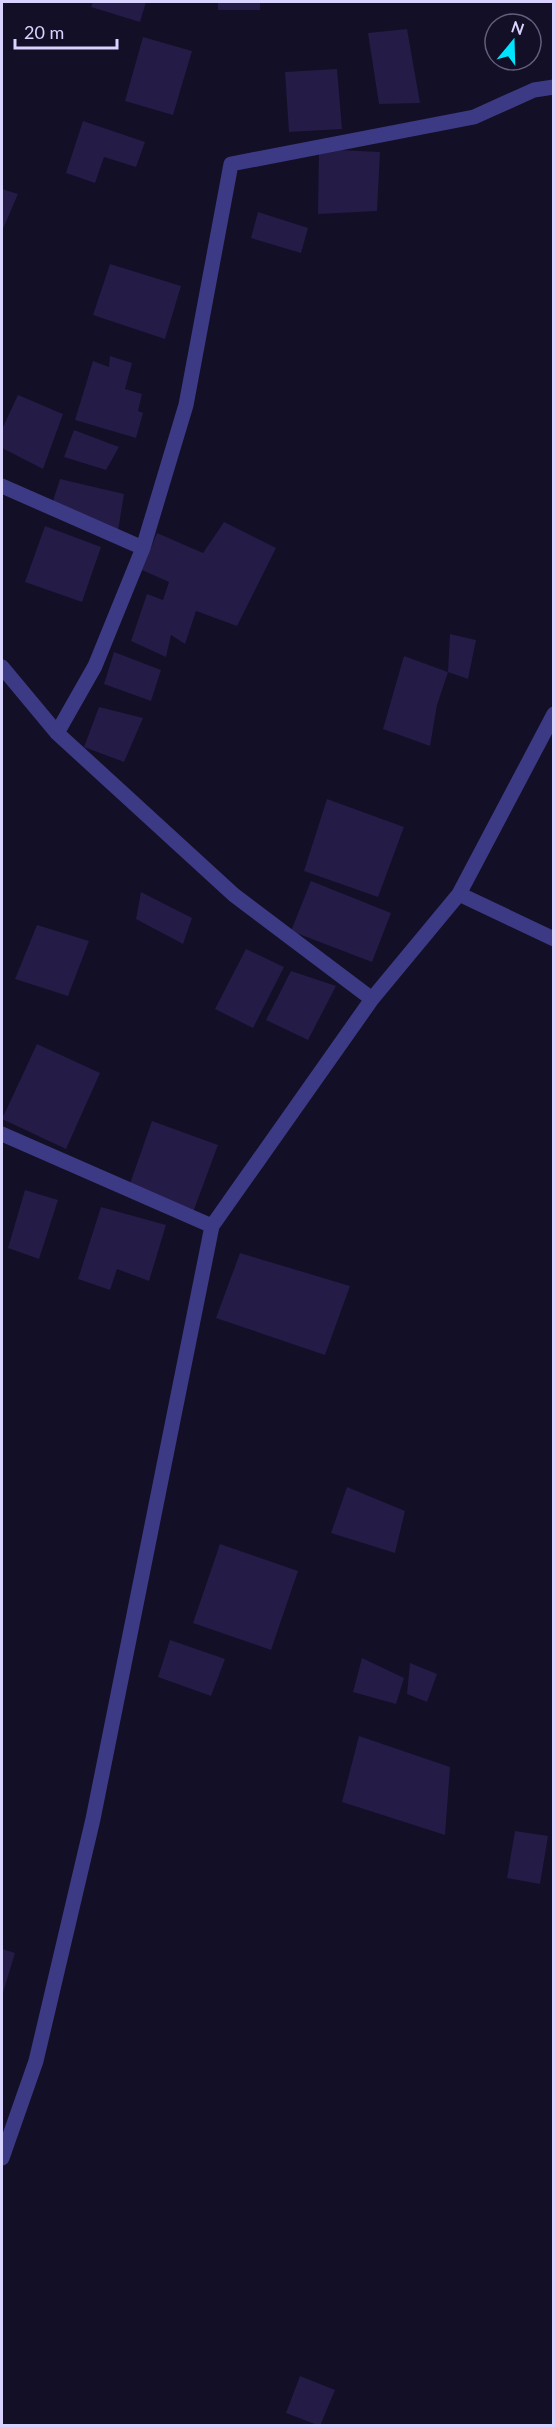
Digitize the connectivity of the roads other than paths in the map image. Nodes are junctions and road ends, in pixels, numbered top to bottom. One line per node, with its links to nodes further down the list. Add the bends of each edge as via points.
1 (554, 87): 3 (street, via 534,90 474,117 231,164 186,405)
2 (2, 486): 3 (street)
3 (143, 548): 6 (street, via 95,666)
4 (2, 667): 6 (street)
5 (554, 714): 7 (street)
6 (57, 733): 9 (street, via 234,895)
7 (459, 894): 8 (street); 9 (street)
8 (554, 939)
9 (372, 999): 11 (street)
10 (2, 1134): 11 (street)
11 (212, 1226): 12 (street, via 93,1819 36,2061)
12 (2, 2158)

